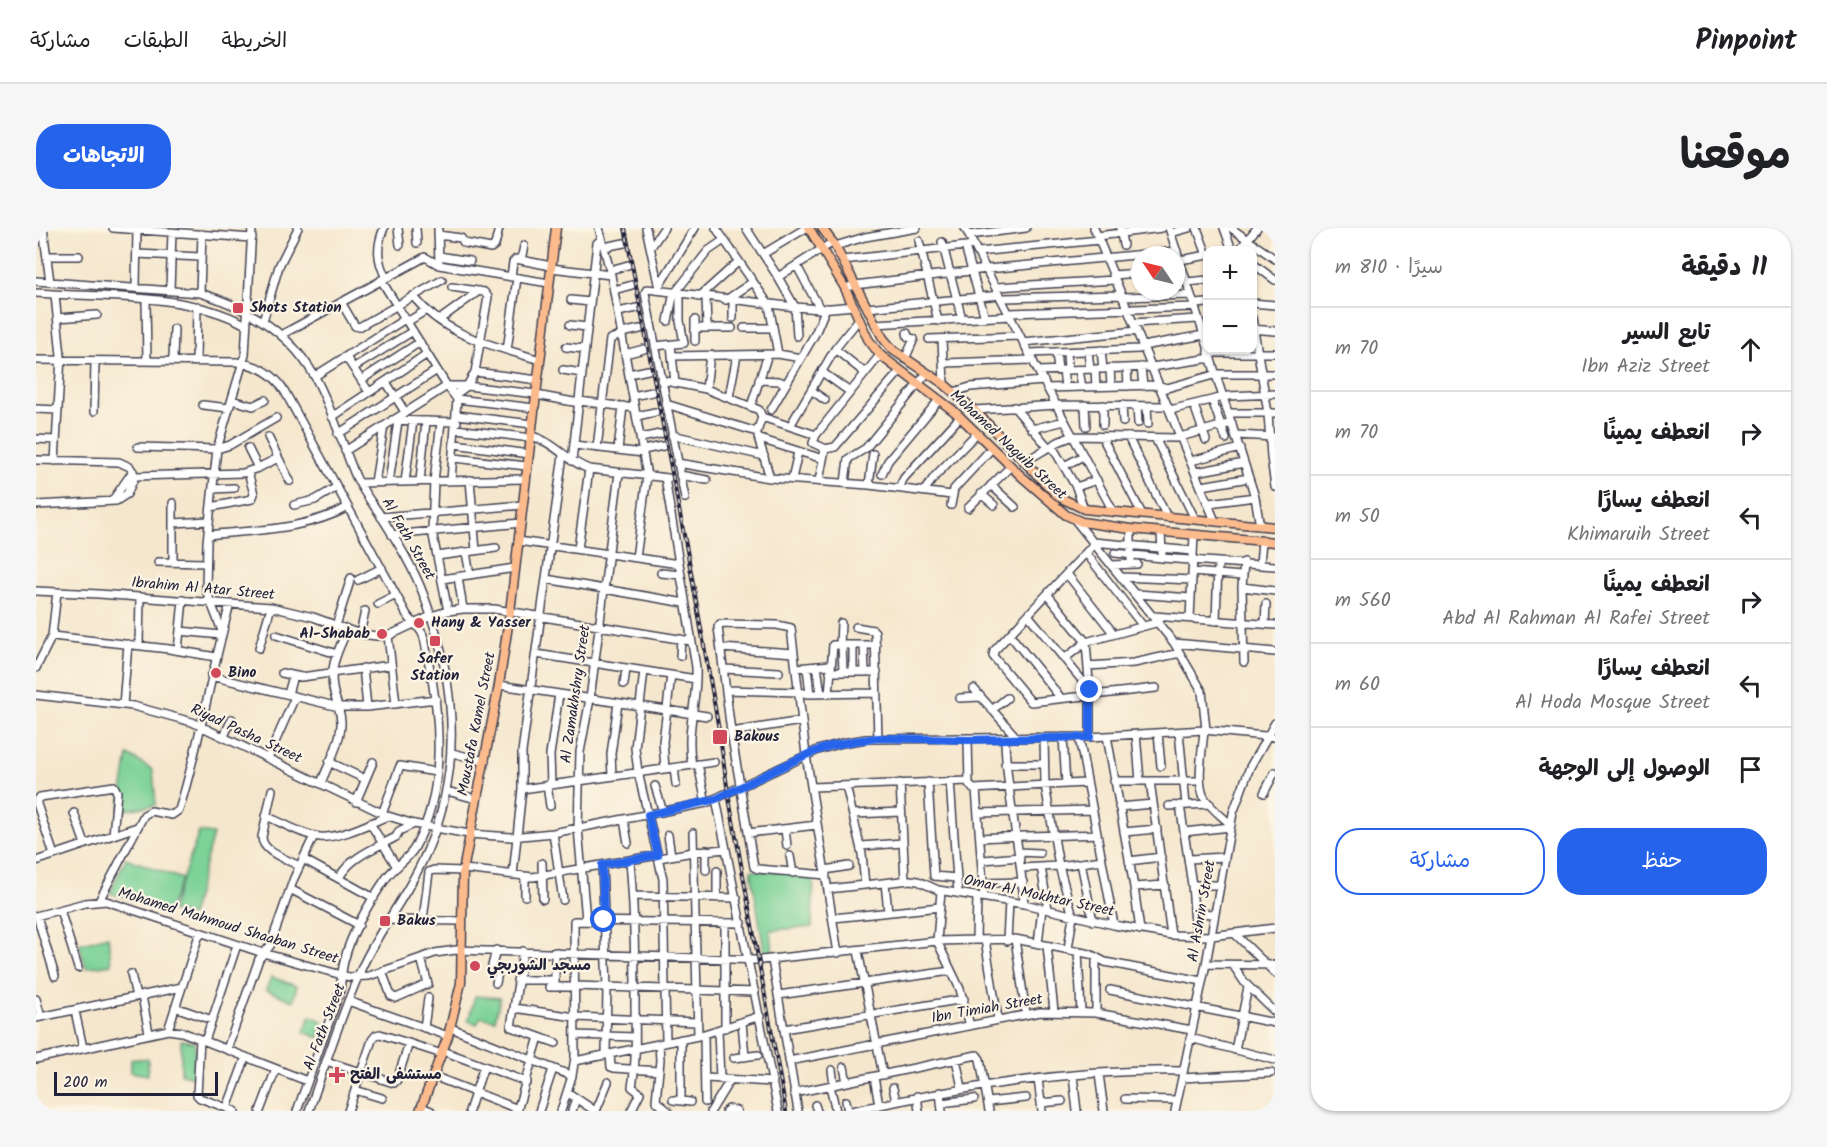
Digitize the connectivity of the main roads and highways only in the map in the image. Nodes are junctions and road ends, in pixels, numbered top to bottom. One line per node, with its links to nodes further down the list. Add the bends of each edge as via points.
1 (556, 228): 10 (main road, Moustafa Kamel Street, via 500,685 463,870 461,983 450,1032)
2 (807, 228): 5 (main road, Mohamed Naguib Street, via 845,288 868,339 880,355 939,399)
3 (822, 228): 4 (main road, Mohamed Naguib Street, via 893,350 954,392)
4 (999, 435): 5 (main road); 6 (main road, Mohamed Naguib Street)
5 (991, 446): 7 (main road, Mohamed Naguib Street)
6 (1027, 465): 7 (main road); 8 (main road, Mohamed Naguib Street, via 1059,497 1084,509)
7 (1020, 475): 9 (main road, Mohamed Naguib Street, via 1075,520)
8 (1275, 527)
9 (1275, 542)
10 (420, 1109)

